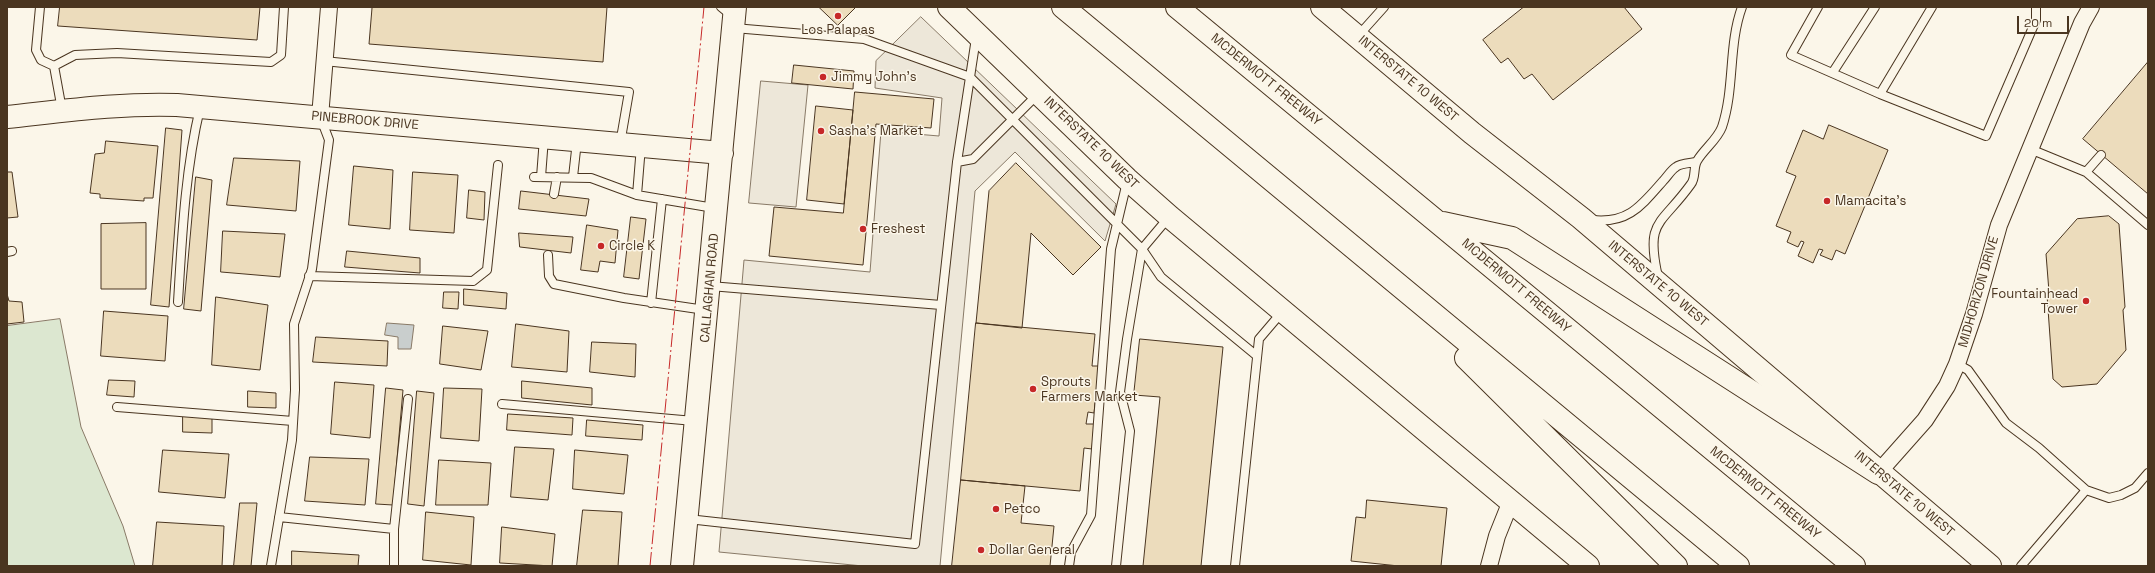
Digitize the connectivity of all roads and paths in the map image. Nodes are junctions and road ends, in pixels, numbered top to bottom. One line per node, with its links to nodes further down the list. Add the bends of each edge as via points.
1 (40, 7): 19 (lane, via 36,50 41,60)
2 (284, 7): 19 (lane, via 281,56 270,62 117,53 75,55)
3 (329, 7): 18 (street)
4 (949, 7): 16 (main road, INTERSTATE 10 WEST)
5 (1063, 7): 53 (main road)
6 (1177, 7): 48 (main road, MCDERMOTT FREEWAY)
7 (1322, 7): 17 (main road, INTERSTATE 10 WEST)
8 (1384, 7): 17 (lane)
9 (1742, 7): 36 (lane, via 1736,23 1728,102 1721,128 1709,148)
10 (1818, 7): 20 (lane, via 1791,55)
11 (1875, 7): 20 (lane)
12 (1932, 7): 23 (lane)
13 (2036, 7): 23 (lane, via 2036,20 1986,136)
14 (2091, 7): 32 (street, MIDHORIZON DRIVE)
15 (732, 13): 21 (lane, via 864,39); 33 (main road, CALLAGHAN ROAD)
16 (977, 34): 21 (lane); 22 (main road, INTERSTATE 10 WEST)
17 (1357, 36): 47 (main road, INTERSTATE 10 WEST)
18 (324, 61): 27 (street); 31 (lane, via 629,92)
19 (54, 66): 25 (lane)
20 (1833, 72): 23 (lane)
21 (970, 77): 28 (lane); 35 (lane)
22 (1039, 93): 28 (lane); 41 (main road, INTERSTATE 10 WEST)
23 (1880, 94)
24 (201, 107): 25 (main road, PINEBROOK DRIVE, via 146,104); 27 (main road, PINEBROOK DRIVE); 57 (lane, via 194,137 183,230)
25 (62, 111): 26 (main road, PINEBROOK DRIVE)
26 (7, 117)
27 (320, 117): 29 (main road, PINEBROOK DRIVE); 54 (lane, via 329,140)
28 (1013, 119): 35 (lane, via 973,159); 49 (lane)
29 (544, 137): 30 (main road, PINEBROOK DRIVE); 39 (lane, via 537,177)
30 (577, 140): 31 (main road, PINEBROOK DRIVE); 40 (lane)
31 (631, 144): 33 (main road, PINEBROOK DRIVE); 43 (lane)
32 (2030, 149): 38 (lane); 63 (street, MIDHORIZON DRIVE, via 1999,225)
33 (722, 153): 45 (main road, CALLAGHAN ROAD)
34 (2101, 155): 38 (lane)
35 (957, 162): 59 (lane)
36 (1696, 162): 47 (lane, via 1676,166 1632,214 1604,221); 55 (lane, via 1692,183 1660,220 1655,230 1653,256)
37 (498, 165): 54 (lane, via 487,270 473,281)
38 (2086, 172): 50 (lane)
39 (557, 177): 40 (lane); 42 (lane)
40 (573, 177): 43 (lane, via 591,178)
41 (1128, 179): 46 (main road, INTERSTATE 10 WEST); 49 (lane)
42 (554, 194)
43 (637, 195): 44 (lane)
44 (662, 199): 45 (lane); 58 (lane)
45 (717, 208): 56 (main road, CALLAGHAN ROAD)
46 (1170, 217): 51 (lane); 61 (main road, INTERSTATE 10 WEST)
47 (1580, 218): 55 (main road, INTERSTATE 10 WEST)
48 (1439, 222): 69 (main road, via 1512,238); 86 (main road, MCDERMOTT FREEWAY)
49 (1117, 224): 51 (lane); 79 (lane, via 1112,249 1091,515 1071,552)
50 (2148, 225)
51 (1142, 249): 62 (lane, via 1161,277); 80 (lane, via 1120,392 1130,431)
52 (548, 255): 58 (lane, via 549,276 554,284)
53 (1362, 255): 84 (main road); 85 (main road)
54 (310, 276): 67 (lane, via 294,324)
55 (1660, 285): 69 (main road, INTERSTATE 10 WEST)
56 (710, 286): 59 (lane); 60 (main road, CALLAGHAN ROAD)
57 (178, 302)
58 (652, 303): 60 (lane)
59 (941, 305): 74 (lane, via 915,544)
60 (708, 310): 68 (main road, CALLAGHAN ROAD)
61 (1282, 311): 62 (lane, via 1259,339); 72 (main road, INTERSTATE 10 WEST)
62 (1257, 356): 81 (lane)
63 (1957, 364): 69 (street, MIDHORIZON DRIVE, via 1925,420); 71 (lane, via 1968,370 2006,423 2051,458)
64 (408, 398): 75 (lane)
65 (502, 404): 68 (lane)
66 (117, 407): 67 (lane)
67 (293, 421): 73 (lane)
68 (697, 421): 74 (main road, CALLAGHAN ROAD)
69 (1878, 473): 87 (main road, INTERSTATE 10 WEST)
70 (2148, 473): 71 (lane, via 2135,488 2121,495 2109,498)
71 (2086, 490): 88 (lane)
72 (1511, 501): 82 (street, via 1496,536); 83 (main road, INTERSTATE 10 WEST)
73 (279, 517): 75 (lane); 76 (lane)
74 (687, 519): 78 (main road, CALLAGHAN ROAD)
75 (394, 529): 77 (lane)
76 (271, 566)
77 (394, 566)
78 (682, 566)
79 (1069, 566)
80 (1116, 566)
81 (1235, 566)
82 (1489, 566)
83 (1588, 566)
84 (1676, 566)
85 (1738, 566)
86 (1854, 566)
87 (1990, 566)
88 (2022, 566)

